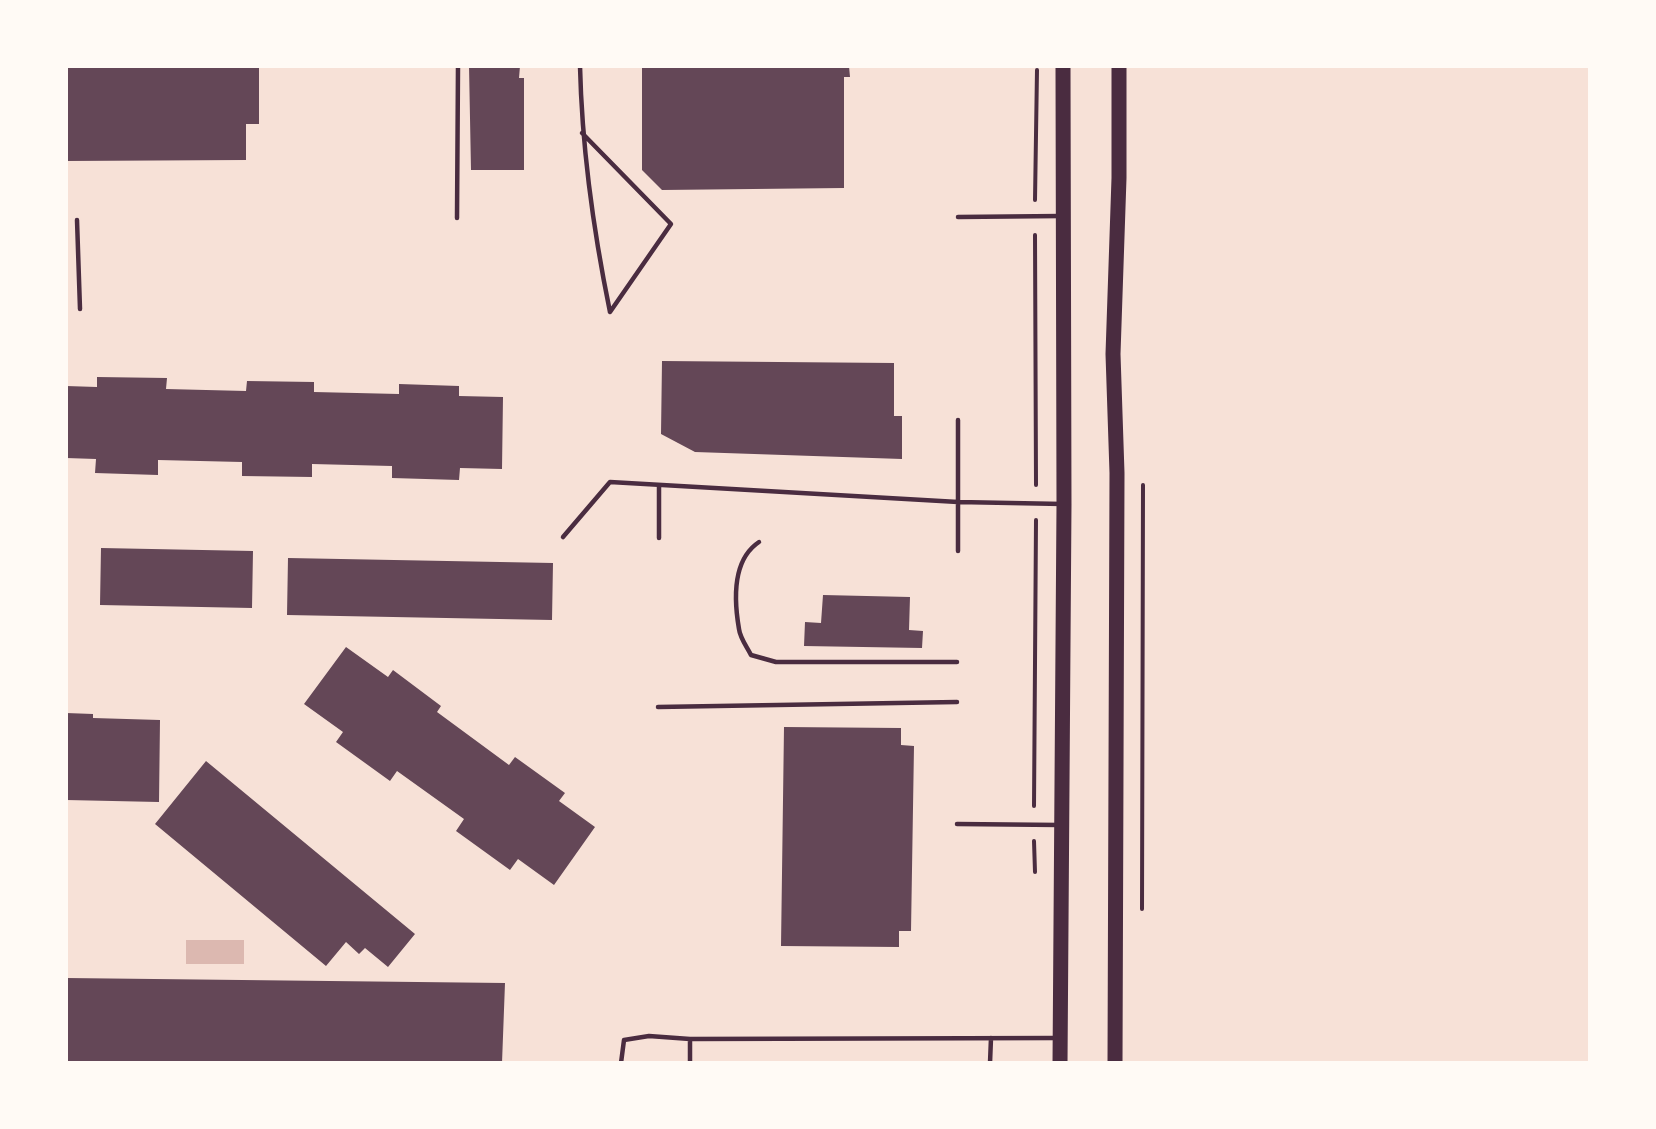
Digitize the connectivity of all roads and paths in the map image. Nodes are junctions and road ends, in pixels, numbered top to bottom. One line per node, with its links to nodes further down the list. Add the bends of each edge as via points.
1 (458, 66): 10 (lane)
2 (580, 66): 6 (lane)
3 (1037, 66): 8 (path)
4 (1063, 66): 9 (main road)
5 (1119, 66): 36 (main road, via 1113,354 1117,473)
6 (582, 132): 6 (lane, via 671,224 610,312 592,223)
7 (958, 216): 8 (lane)
8 (1035, 216): 9 (lane); 16 (path)
9 (1064, 216): 17 (main road)
10 (457, 218)
11 (77, 220): 12 (lane)
12 (80, 309)
13 (958, 420): 15 (lane)
14 (659, 485): 15 (lane); 18 (lane, via 610,483); 19 (lane)
15 (958, 502): 16 (lane); 21 (lane)
16 (1036, 503): 17 (lane); 26 (path)
17 (1064, 504): 27 (main road)
18 (563, 537)
19 (659, 538)
20 (759, 542): 22 (lane, via 748,550 737,572 739,631 751,655 776,662)
21 (958, 551)
22 (957, 662)
23 (957, 702): 24 (lane)
24 (658, 707)
25 (957, 824): 26 (lane)
26 (1034, 825): 27 (lane); 28 (path)
27 (1061, 825): 30 (main road)
28 (1035, 883)
29 (991, 1038): 30 (lane); 31 (lane); 34 (lane)
30 (1060, 1038): 35 (main road)
31 (690, 1039): 32 (lane, via 649,1036 624,1041); 33 (lane)
32 (621, 1063)
33 (690, 1063)
34 (990, 1063)
35 (1060, 1063)
36 (1115, 1063)

